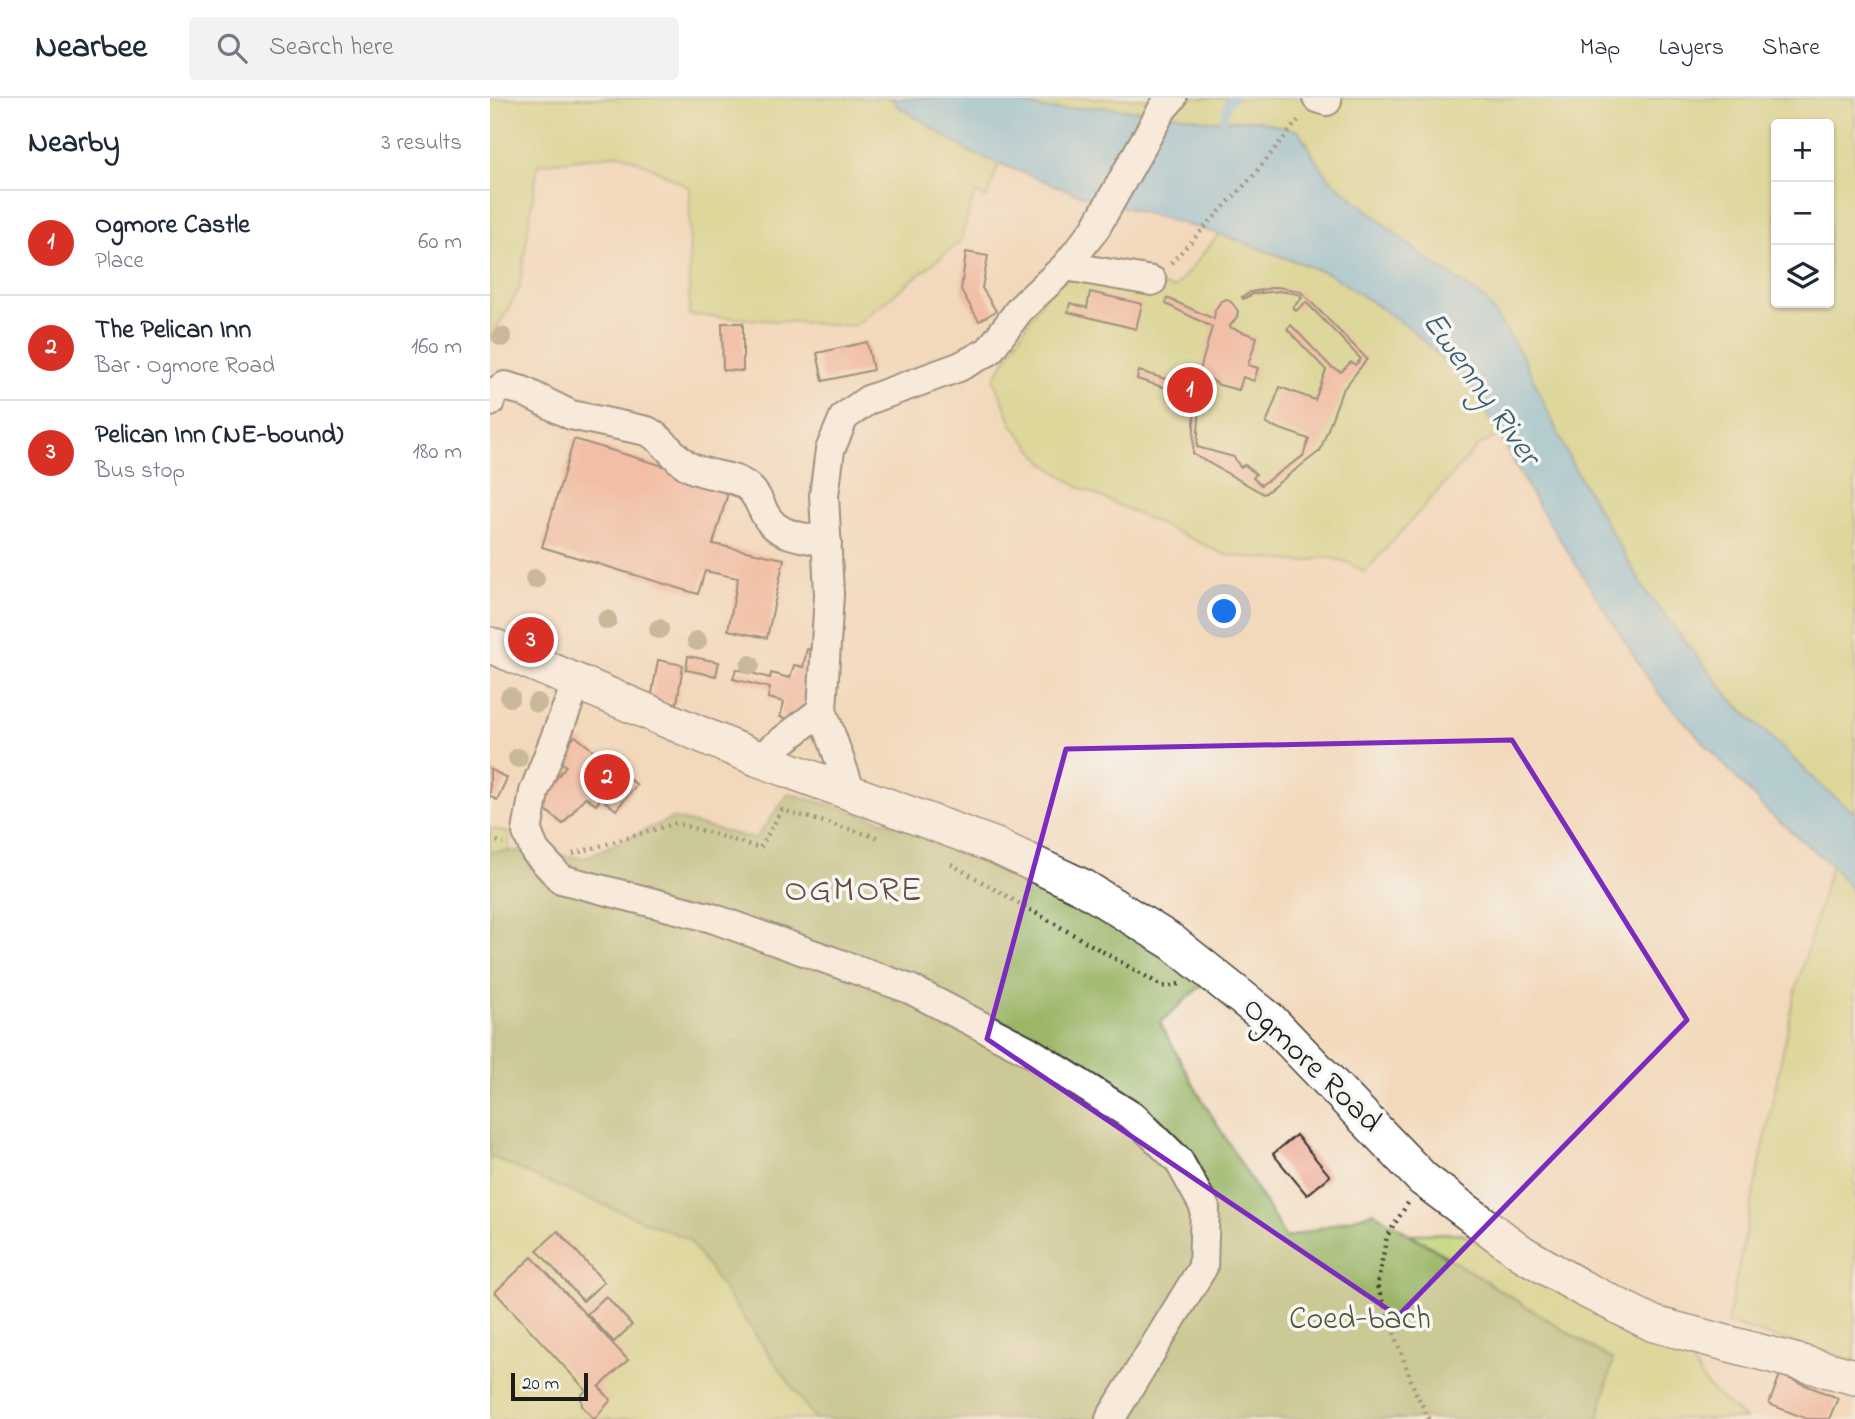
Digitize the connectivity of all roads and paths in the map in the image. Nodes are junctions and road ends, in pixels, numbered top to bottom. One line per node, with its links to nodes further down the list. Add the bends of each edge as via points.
1 (1172, 98): 3 (street, via 1095,229)
2 (1288, 132): 4 (path, via 1253,176)
3 (1066, 267): 4 (street); 6 (street, via 1020,309 989,351 959,368 868,400 844,417 830,450 824,495)
4 (1152, 281)
5 (490, 402): 6 (street, via 493,393 505,386 571,415 646,431 693,468 734,478 750,489 775,527)
6 (827, 542): 9 (street, via 829,594)
7 (490, 645): 8 (main road, Ogmore Road)
8 (577, 682): 10 (main road, Ogmore Road); 14 (street, via 534,792 527,832)
9 (822, 710): 10 (street); 11 (street)
10 (759, 759): 11 (main road, Ogmore Road)
11 (851, 792): 15 (main road, Ogmore Road, via 996,846 1083,887 1172,942)
12 (881, 839): 14 (path, via 782,810 760,848 676,823)
13 (941, 859): 15 (path, via 1159,984 1170,987)
14 (545, 863): 18 (street, via 561,879 712,918 910,989 1029,1051 1135,1118 1179,1161 1205,1208 1203,1267)
15 (1213, 974): 16 (main road, Ogmore Road, via 1270,1020)
16 (1423, 1179): 17 (main road, Ogmore Road, via 1521,1253 1654,1324); 19 (path, via 1387,1236 1377,1286)
17 (1855, 1377)
18 (1110, 1419)
19 (1429, 1419)

